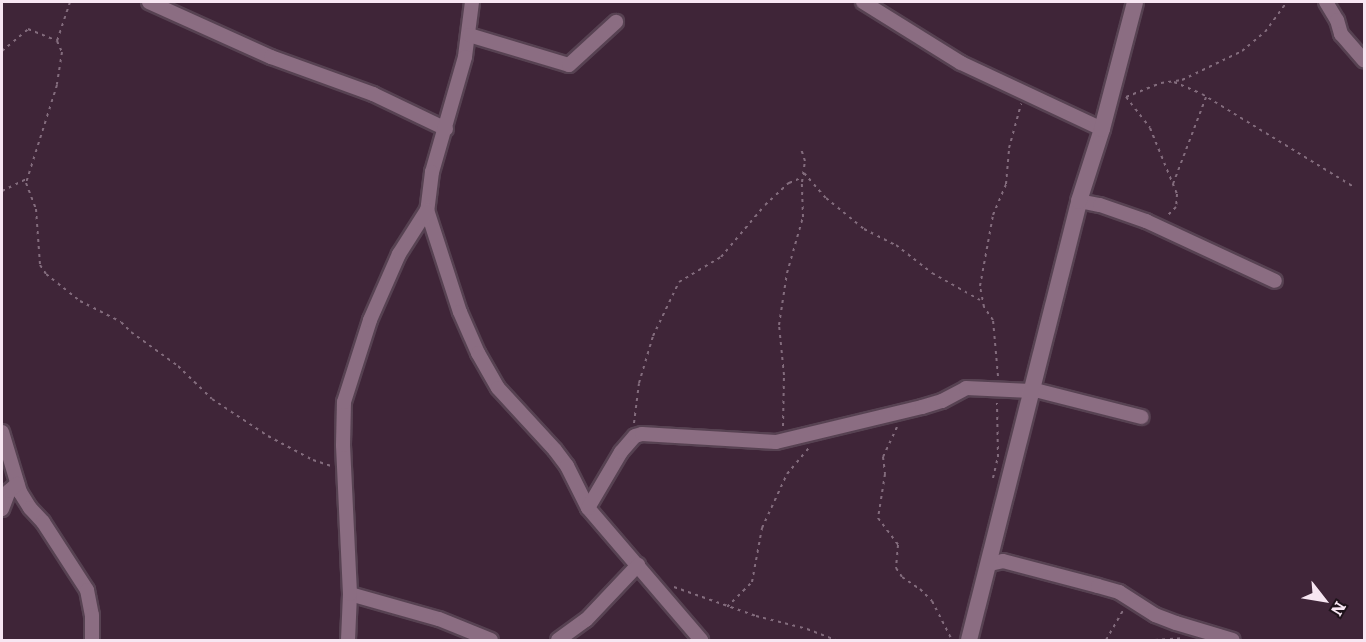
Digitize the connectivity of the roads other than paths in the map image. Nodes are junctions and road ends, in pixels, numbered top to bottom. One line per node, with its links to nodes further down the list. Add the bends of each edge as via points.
1 (149, 2): 9 (street, via 271,57 373,94)
2 (472, 2): 7 (street)
3 (863, 2): 10 (street, via 961,63)
4 (1135, 2): 10 (street)
5 (1326, 2): 8 (street, via 1341,34)
6 (616, 22): 7 (street, via 569,65)
7 (469, 35): 9 (street)
8 (1365, 60)
9 (446, 129): 12 (street, via 432,172)
10 (1102, 129): 11 (street)
11 (1079, 201): 13 (street, via 1154,225); 14 (street)
12 (427, 210): 18 (street, via 460,312 489,374 567,466); 22 (street, via 399,254 370,320 345,402)
13 (1275, 281)
14 (1031, 390): 15 (street); 18 (street, via 966,388 942,401 781,441 635,436); 20 (street)
15 (1142, 417)
16 (2, 432): 17 (street)
17 (16, 484): 19 (street); 23 (street, via 87,590)
18 (588, 508): 21 (street)
19 (2, 509)
20 (990, 564): 28 (street); 29 (street, via 1002,561 1119,592 1155,615)
21 (642, 570): 26 (street); 27 (street)
22 (350, 594): 24 (street); 25 (street, via 440,620)
23 (92, 640)
24 (348, 640)
25 (491, 640)
26 (558, 640)
27 (701, 640)
28 (969, 640)
29 (1233, 640)

